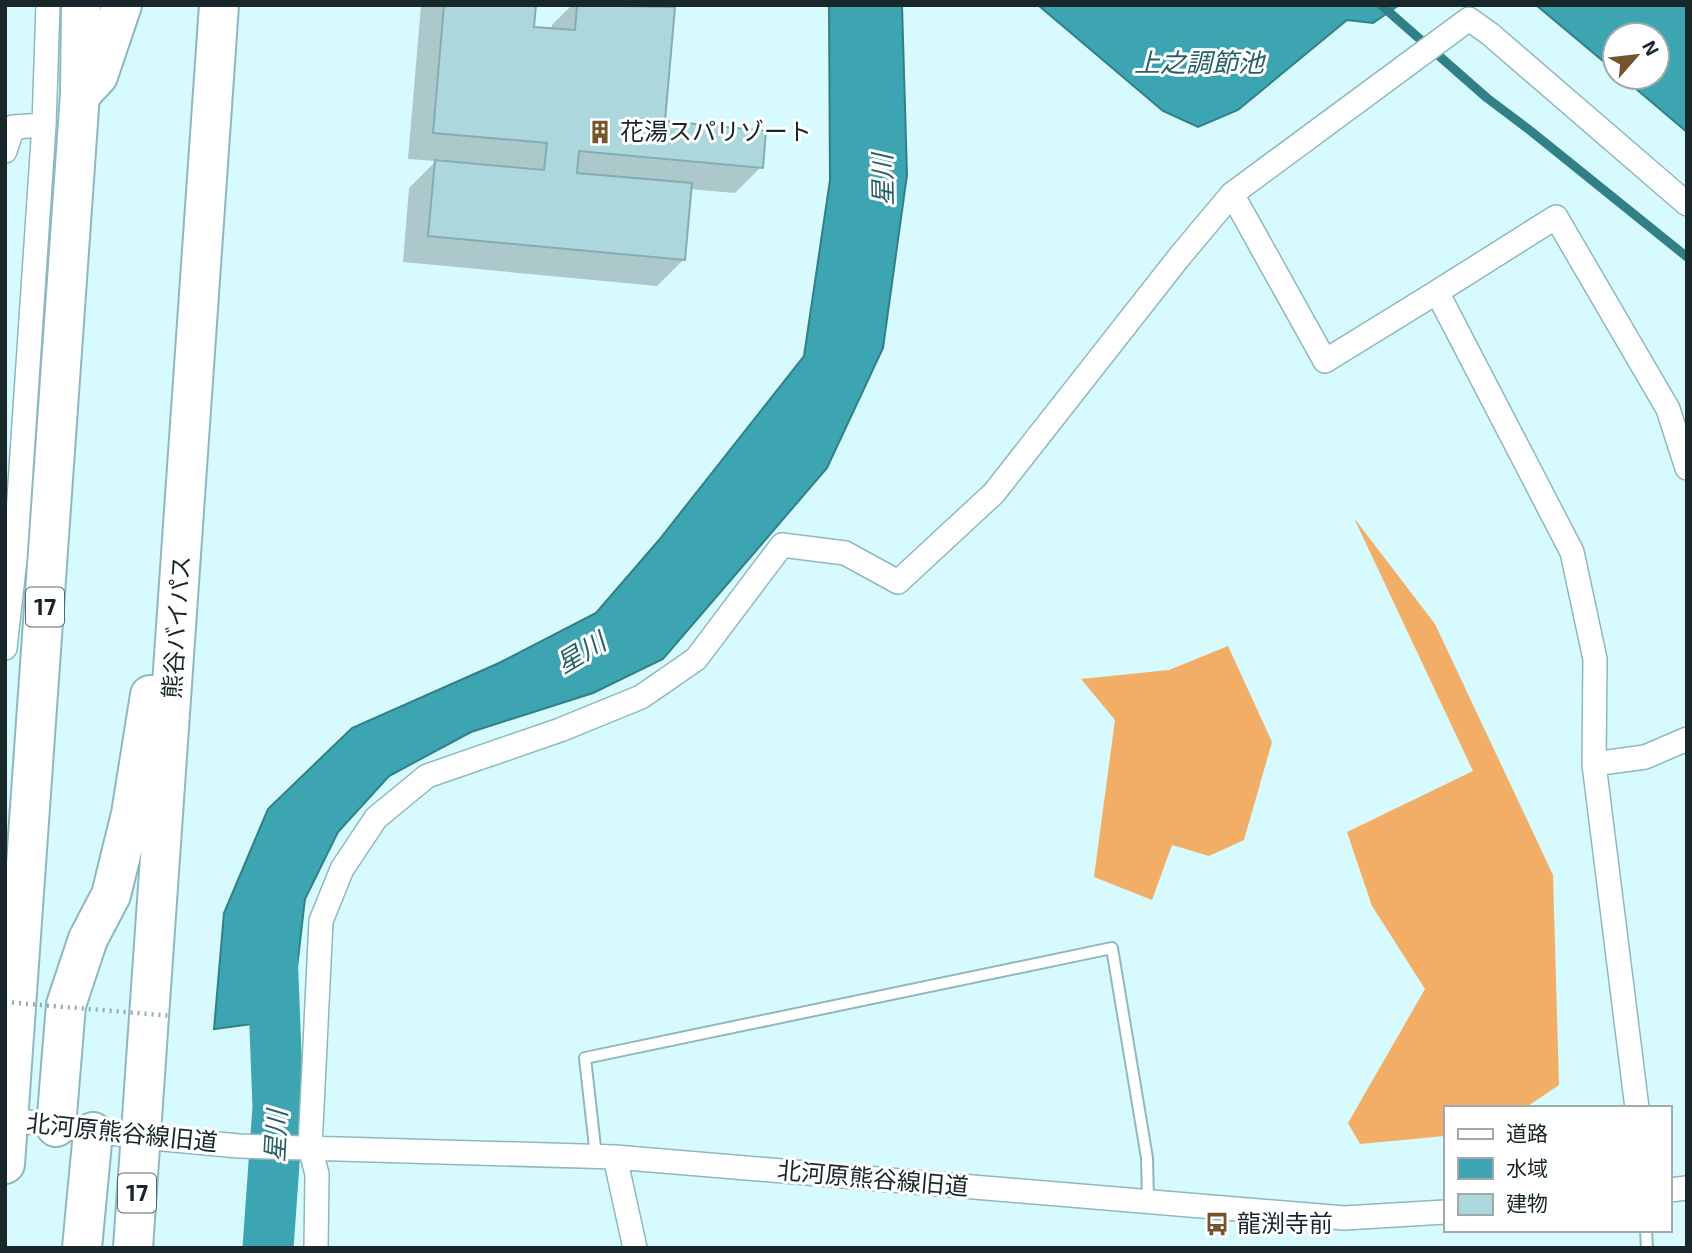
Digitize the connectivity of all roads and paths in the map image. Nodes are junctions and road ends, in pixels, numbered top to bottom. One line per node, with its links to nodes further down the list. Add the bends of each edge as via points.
1 (48, 5): 6 (street)
2 (81, 5): 5 (highway, 17)
3 (122, 5): 5 (highway, via 98,76)
4 (219, 5): 13 (highway, 熊谷バイパス / 17)
5 (80, 94): 20 (highway, 17)
6 (44, 125): 7 (street, via 13,127); 12 (street)
7 (5, 151)
8 (1232, 194): 9 (street, via 1469,19); 10 (street, via 1325,361); 23 (street, via 994,493 898,582 845,553 782,545 696,659 641,697 427,776 376,818 342,869 321,921)
9 (1687, 204)
10 (1437, 292): 11 (street, via 1556,217 1668,409); 16 (street, via 1572,552 1595,659)
11 (1687, 468)
12 (10, 557): 14 (street)
13 (177, 632): 21 (highway, via 151,693 131,814 111,895 88,939 66,1005); 22 (highway, 熊谷バイパス / 17)
14 (5, 648)
15 (1687, 739): 16 (street, via 1645,757)
16 (1594, 764): 19 (street)
17 (5, 1002): 18 (path, bridge)
18 (172, 1016)
19 (1637, 1106)
20 (8, 1120): 21 (street, 北河原熊谷線旧道); 25 (highway, 17)
21 (75, 1129): 22 (street, 北河原熊谷線旧道); 28 (highway)
22 (142, 1138): 23 (street, 北河原熊谷線旧道); 29 (highway, 熊谷バイパス / 17)
23 (305, 1147): 24 (street, 北河原熊谷線旧道); 30 (street, via 317,1174)
24 (606, 1157): 26 (street, 北河原熊谷線旧道); 26 (lane, via 585,1058 1112,948 1147,1158); 31 (street)
25 (5, 1164)
26 (1148, 1202): 27 (street, 北河原熊谷線旧道, via 1344,1218)
27 (1444, 1212)
28 (82, 1248)
29 (133, 1248)
30 (316, 1248)
31 (635, 1248)

